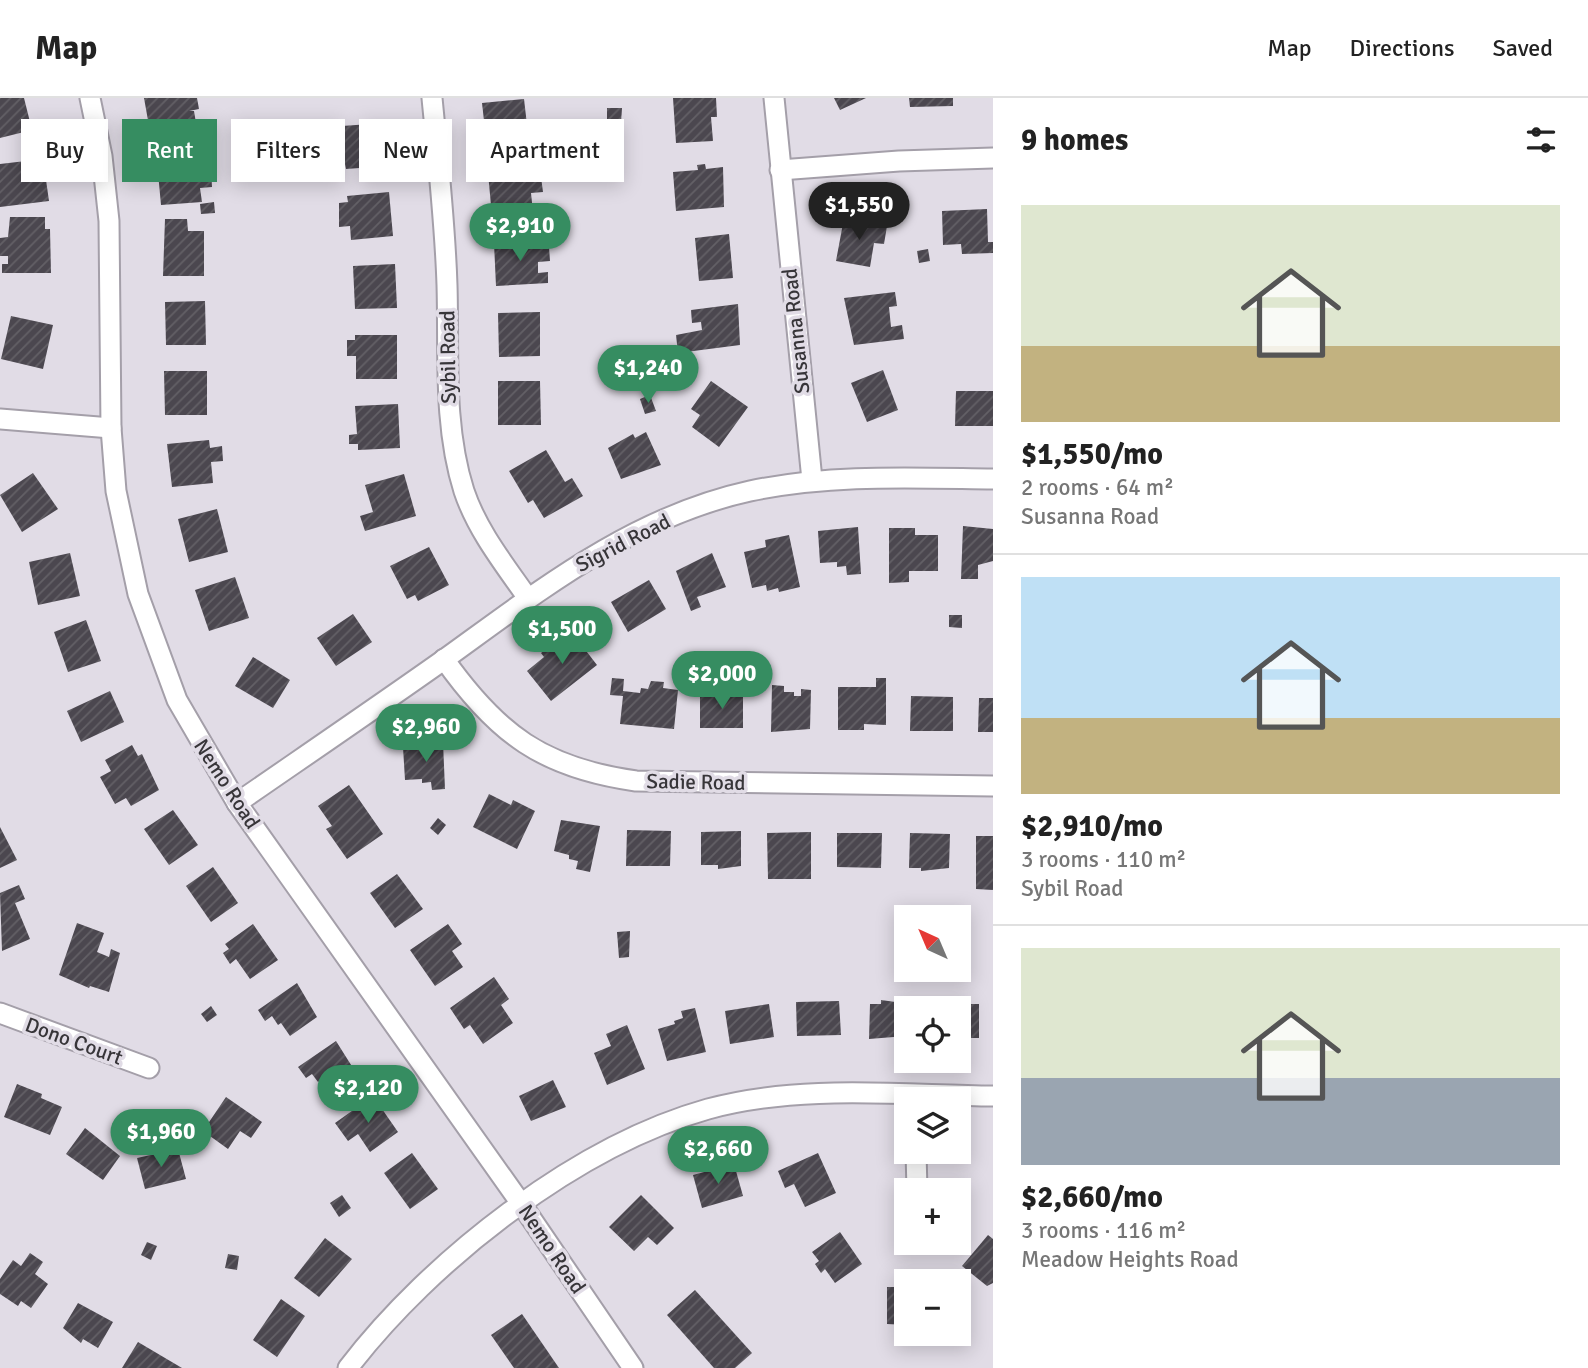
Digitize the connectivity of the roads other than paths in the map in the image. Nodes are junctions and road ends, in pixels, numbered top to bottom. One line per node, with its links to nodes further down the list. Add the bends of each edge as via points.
1 (90, 98): 7 (street, Nemo Road, via 109,221)
2 (432, 98): 10 (street, Sybil Road, via 446,244 449,415 456,462 481,529)
3 (774, 98): 5 (street, Susanna Road)
4 (993, 158): 5 (street)
5 (780, 170): 9 (street, Susanna Road)
6 (0, 419): 7 (street)
7 (111, 428): 13 (street, Nemo Road, via 116,491 138,594 177,700)
8 (993, 479): 9 (street, Sigrid Road)
9 (812, 480): 10 (street, Sigrid Road, via 690,509 605,548)
10 (527, 597): 11 (street, Sigrid Road)
11 (444, 659): 12 (street, Sadie Road, via 471,698 497,723 558,763 592,775 636,781); 13 (street, Sigrid Road)
12 (993, 786)
13 (237, 803): 19 (street, Nemo Road)
14 (0, 1013): 15 (street, Dono Court)
15 (149, 1068)
16 (894, 1096): 19 (street, via 819,1093 709,1109 592,1159)
17 (971, 1096): 18 (street)
18 (993, 1096)
19 (522, 1205): 20 (street, via 442,1265 376,1332); 21 (street, Nemo Road)
20 (348, 1368)
21 (633, 1368)

